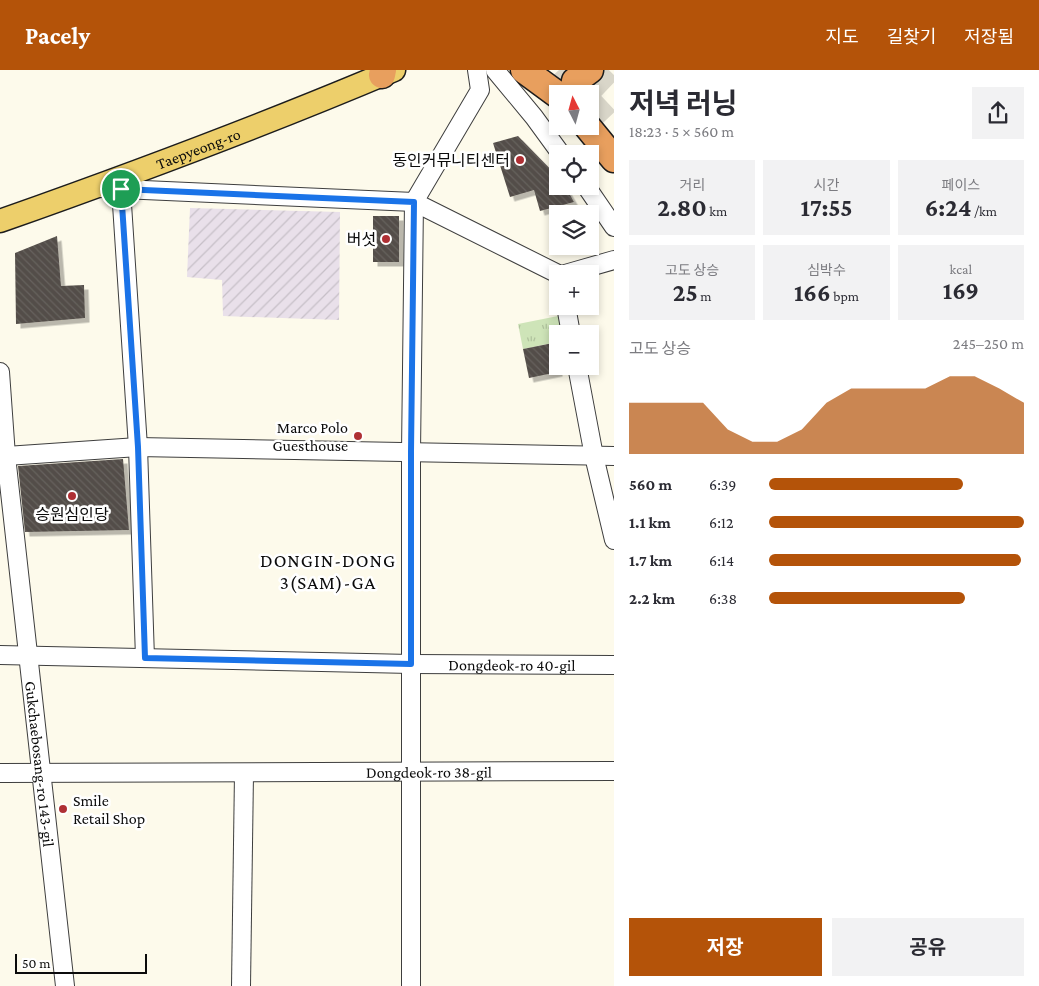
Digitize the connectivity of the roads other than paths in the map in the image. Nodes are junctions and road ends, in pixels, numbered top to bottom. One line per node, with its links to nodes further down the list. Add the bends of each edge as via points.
1 (477, 70): 14 (street, via 480,90)
2 (495, 70): 9 (street)
3 (524, 70): 7 (highway)
4 (590, 70): 6 (highway)
5 (386, 72): 11 (main road, Taepyeong-ro, via 305,107)
6 (574, 85)
7 (549, 88)
8 (602, 126): 10 (highway)
9 (554, 145)
10 (614, 159)
11 (93, 188): 12 (street); 15 (main road, Taepyeong-ro)
12 (121, 189): 14 (street); 22 (street)
13 (592, 195): 16 (street)
14 (414, 202): 19 (street); 23 (street)
15 (0, 221)
16 (614, 227)
17 (614, 260): 18 (street)
18 (596, 265)
19 (549, 270)
20 (0, 372): 24 (street, Gukchaebosang-ro 143-gil)
21 (580, 375): 25 (street)
22 (138, 447): 23 (street); 24 (street); 31 (street)
23 (411, 452): 25 (street); 32 (street)
24 (6, 456): 28 (street, Gukchaebosang-ro 143-gil)
25 (594, 456): 26 (street); 27 (street)
26 (614, 456)
27 (614, 540)
28 (8, 543): 29 (street, Gukchaebosang-ro 143-gil)
29 (28, 655): 30 (street, Dongdeok-ro 40-gil); 31 (street, Dongdeok-ro 40-gil); 37 (street, Gukchaebosang-ro 143-gil)
30 (0, 656)
31 (145, 658): 32 (street, Dongdeok-ro 40-gil)
32 (411, 664): 33 (street, Dongdeok-ro 40-gil); 35 (street)
33 (614, 665)
34 (614, 771): 35 (street, Dongdeok-ro 38-gil)
35 (411, 772): 38 (street, Dongdeok-ro 38-gil); 41 (street)
36 (0, 773): 37 (street, Dongdeok-ro 38-gil)
37 (41, 773): 38 (street, Dongdeok-ro 38-gil); 39 (street, Gukchaebosang-ro 143-gil)
38 (244, 773): 40 (street)
39 (65, 986)
40 (241, 986)
41 (412, 986)

